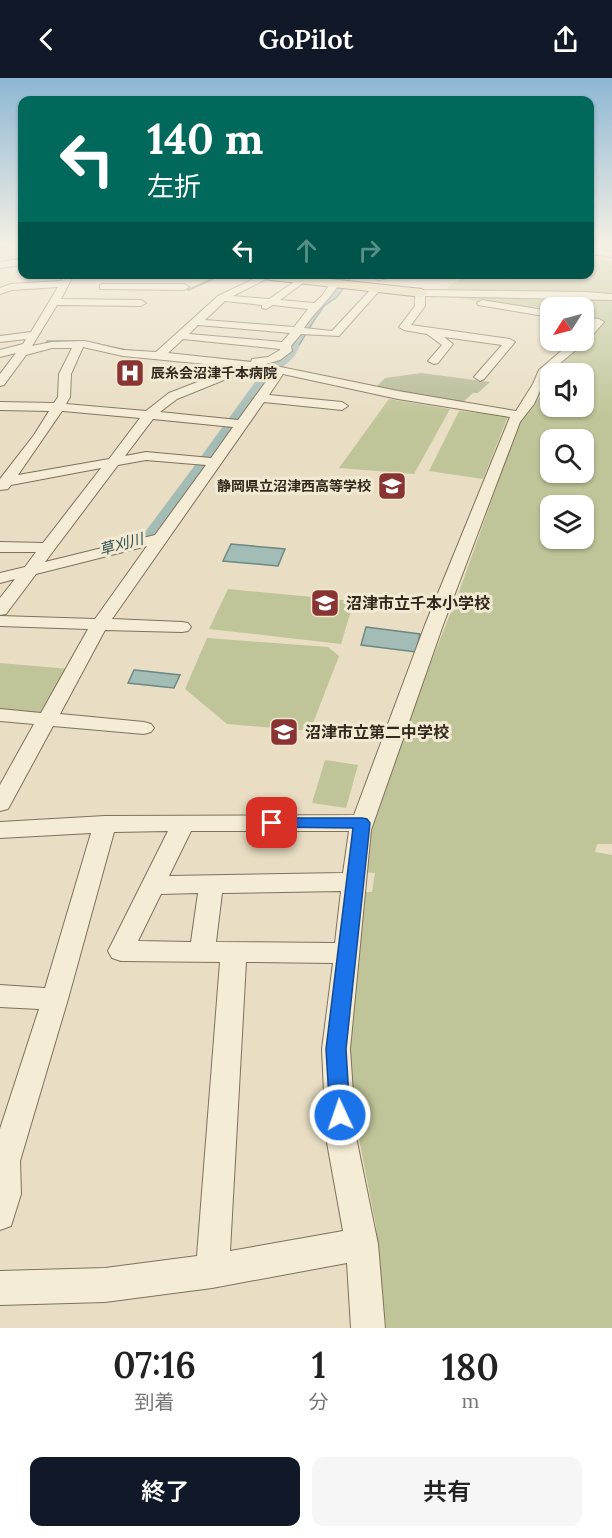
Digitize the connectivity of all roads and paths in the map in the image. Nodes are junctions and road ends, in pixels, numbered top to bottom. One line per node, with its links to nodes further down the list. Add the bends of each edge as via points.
1 (51, 302): 17 (street)
2 (110, 302): 10 (street)
3 (216, 302): 14 (street)
4 (270, 302): 13 (street, via 261,311)
5 (274, 302): 11 (street)
6 (320, 302): 11 (street)
7 (360, 302): 15 (street, via 335,334)
8 (420, 302): 16 (street, via 404,327)
9 (475, 302): 12 (street)
10 (141, 303)
11 (314, 306): 13 (street)
12 (540, 312)
13 (307, 315): 15 (street)
14 (196, 322): 15 (street, via 249,323); 18 (street)
15 (297, 331): 22 (street)
16 (430, 332): 28 (street, via 448,344); 32 (street, via 510,342)
17 (35, 335): 19 (street); 23 (street)
18 (180, 336): 20 (street); 25 (street)
19 (0, 339)
20 (258, 343): 22 (street); 29 (street)
21 (79, 344): 23 (street); 25 (street, via 123,353); 37 (street, via 68,363)
22 (285, 346): 30 (street, via 282,355)
23 (23, 351): 26 (street); 27 (street); 33 (street)
24 (568, 351): 39 (street, via 543,372 528,404)
25 (162, 353): 29 (street)
26 (0, 354)
27 (0, 361)
28 (434, 361)
29 (246, 363): 30 (street); 38 (street, via 173,396)
30 (265, 365): 31 (street)
31 (281, 369): 34 (street); 39 (street, via 398,395)
32 (480, 377)
33 (0, 382)
34 (260, 398): 36 (street); 40 (street)
35 (0, 406): 37 (street)
36 (342, 406)
37 (59, 407): 38 (street); 43 (street)
38 (150, 415): 40 (street); 41 (street)
39 (518, 415): 57 (street, via 434,625)
40 (243, 424): 42 (street)
41 (116, 460): 42 (street, via 146,456); 43 (street); 46 (street)
42 (215, 462): 44 (street)
43 (2, 485)
44 (161, 538): 47 (street); 51 (street)
45 (0, 547): 46 (street)
46 (48, 549): 47 (street)
47 (31, 570): 48 (street); 49 (street)
48 (0, 578)
49 (0, 610)
50 (0, 621): 51 (street)
51 (99, 625): 52 (street); 54 (street)
52 (182, 627)
53 (0, 715): 54 (street)
54 (47, 720): 55 (street); 56 (street)
55 (144, 728)
56 (0, 804)
57 (362, 823): 59 (street); 61 (street)
58 (105, 824): 59 (street); 60 (street); 68 (street)
59 (183, 824): 63 (street)
60 (0, 830)
61 (354, 882): 62 (street); 66 (street)
62 (212, 884): 63 (street); 64 (street)
63 (153, 885): 64 (street, via 121,951)
64 (201, 952): 65 (street)
65 (234, 952): 66 (street); 71 (street)
66 (346, 954): 70 (street, via 336,1049 341,1137)
67 (0, 996): 68 (street)
68 (55, 999): 69 (street, via 5,1161 5,1194)
69 (0, 1215)
70 (362, 1244): 71 (street); 73 (street)
71 (212, 1271): 72 (street, via 105,1285)
72 (0, 1288)
73 (368, 1328)

